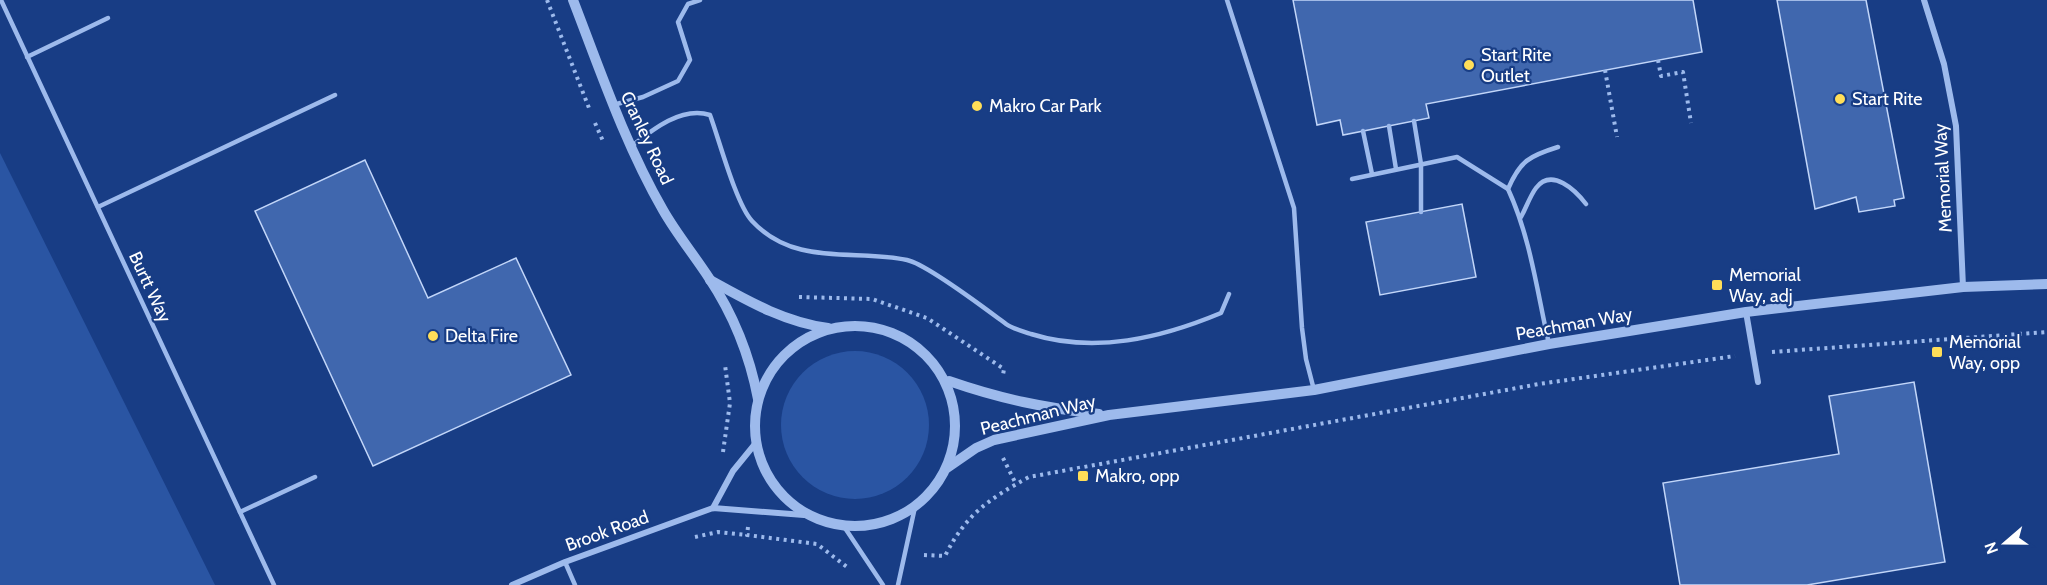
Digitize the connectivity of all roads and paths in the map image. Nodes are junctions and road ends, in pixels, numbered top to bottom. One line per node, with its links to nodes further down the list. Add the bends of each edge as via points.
1 (1, 0): 8 (lane, Burtt Way)
2 (547, 0): 18 (path)
3 (573, 0): 12 (street, Cranley Road)
4 (700, 0): 12 (lane, via 688,4 678,22 690,60 678,81)
5 (1227, 0): 43 (lane, via 1294,208 1302,328)
6 (1924, 0): 32 (street, Memorial Way, via 1944,64 1956,126)
7 (108, 18): 8 (lane)
8 (27, 57): 27 (lane, Burtt Way)
9 (1658, 60): 14 (path, via 1661,76 1683,72)
10 (1605, 70): 17 (path)
11 (335, 95): 27 (lane)
12 (613, 105): 19 (street, Cranley Road)
13 (1414, 121): 21 (lane)
14 (1691, 123)
15 (1389, 126): 22 (lane)
16 (1363, 131): 23 (lane)
17 (1617, 138)
18 (605, 146)
19 (632, 146): 30 (street, Cranley Road, via 662,209); 33 (lane, via 656,127 675,119 697,111 710,115 751,220 774,237 802,250 826,255 910,260 1009,327 1051,340 1090,344 1164,333 1221,313)
20 (1558, 147): 25 (lane, via 1534,154 1516,168)
21 (1421, 164): 22 (lane); 25 (lane, via 1457,157); 28 (lane)
22 (1396, 169): 23 (lane)
23 (1372, 174): 24 (lane)
24 (1352, 179)
25 (1508, 189): 29 (lane)
26 (1586, 204): 29 (lane, via 1563,182 1547,181 1537,186)
27 (98, 207): 56 (lane, Burtt Way)
28 (1421, 212)
29 (1521, 217): 38 (lane)
30 (710, 279): 35 (street, Cranley Road, via 764,310); 39 (street, Cranley Road)
31 (2047, 284): 32 (street, Peachman Way)
32 (1963, 287): 34 (street, Peachman Way)
33 (1229, 294)
34 (1746, 312): 38 (street, Peachman Way); 40 (street)
35 (786, 317): 36 (street, Cranley Road); 44 (path, via 797,297 872,299 927,318 1004,369)
36 (828, 328): 41 (street, Peachman Way, via 865,326 894,334 921,350); 45 (street, Peachman Way, via 802,341 775,366)
37 (2047, 332): 40 (path)
38 (1549, 344): 43 (street, Peachman Way)
39 (744, 346): 45 (street, Cranley Road); 50 (path, via 723,354 730,403 722,455)
40 (1754, 353): 42 (street); 52 (path, via 1539,384 1029,477)
41 (949, 381): 44 (street, Peachman Way); 49 (street, Peachman Way, via 955,423 954,444)
42 (1758, 382)
43 (1314, 390): 46 (street, Peachman Way)
44 (1000, 399): 46 (street, Peachman Way)
45 (758, 400): 48 (street, Peachman Way)
46 (1108, 415): 47 (street, Peachman Way)
47 (994, 440): 49 (street, Peachman Way); 52 (path)
48 (755, 444): 50 (street); 57 (street, Peachman Way, via 773,484)
49 (946, 468): 53 (street, Peachman Way)
50 (733, 471): 54 (street)
51 (315, 477): 56 (lane)
52 (1016, 484): 59 (path, via 972,513 945,556)
53 (915, 507): 58 (street, Peachman Way, via 881,522); 59 (lane)
54 (713, 508): 55 (street, Brook Road); 61 (street, Brook Road)
55 (750, 510): 57 (street, Brook Road); 60 (path, via 747,535 817,544 849,569)
56 (240, 512): 62 (lane, Burtt Way)
57 (804, 515): 58 (street, Peachman Way)
58 (843, 525): 60 (lane)
59 (905, 553): 66 (lane)
60 (868, 561): 65 (lane)
61 (565, 562): 63 (street, Brook Road); 64 (lane)
62 (274, 585)
63 (512, 585)
64 (575, 585)
65 (883, 585)
66 (898, 585)

